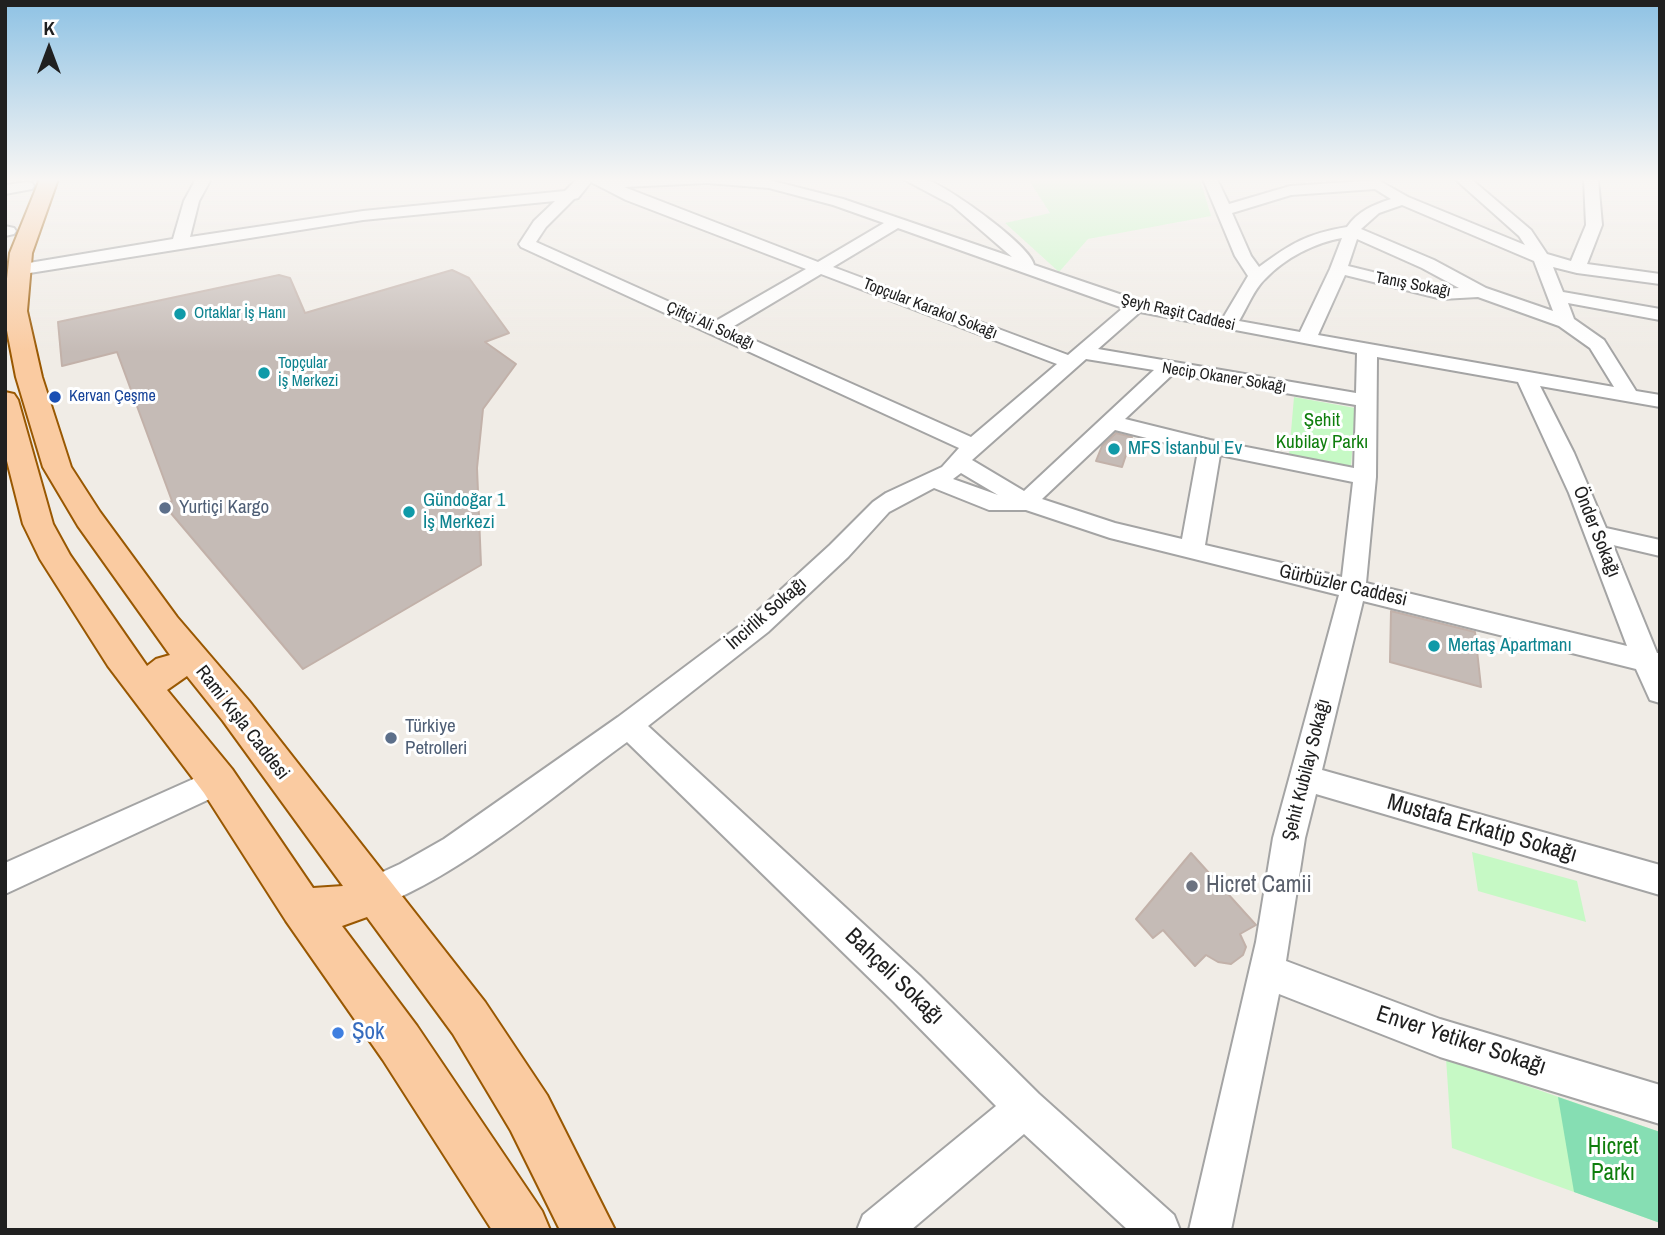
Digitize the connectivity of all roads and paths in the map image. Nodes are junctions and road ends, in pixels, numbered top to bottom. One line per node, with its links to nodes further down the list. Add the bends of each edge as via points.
1 (27, 237): 21 (main road, Rami Kışla Caddesi)
2 (182, 237): 16 (street)
3 (221, 237): 16 (street)
4 (532, 237): 31 (street, Çiftçi Ali Sokağı, via 527,244)
5 (739, 237): 18 (street, Topçular Karakol Sokağı)
6 (873, 237): 18 (street)
7 (939, 237): 22 (street, Şeyh Raşit Caddesi)
8 (999, 237): 22 (street)
9 (1234, 237): 23 (street)
10 (1321, 237): 23 (street, via 1299,246)
11 (1350, 237): 20 (street)
12 (1365, 237): 25 (street)
13 (1490, 237): 17 (street)
14 (1525, 237): 17 (street)
15 (1589, 237): 19 (street)
16 (181, 242): 21 (street)
17 (1541, 258): 19 (street); 26 (street)
18 (822, 267): 31 (street); 34 (street, Topçular Karakol Sokağı)
19 (1577, 268): 24 (street)
20 (1339, 269): 25 (street, Tanış Sokağı, via 1442,294); 32 (street)
21 (17, 270): 44 (main road, Rami Kışla Caddesi, via 15,311 29,377)
22 (1034, 270): 27 (street, Şeyh Raşit Caddesi)
23 (1257, 276): 30 (street)
24 (1660, 279)
25 (1480, 292): 29 (street, Tanış Sokağı)
26 (1558, 296): 28 (street); 29 (street)
27 (1136, 306): 30 (street, Şeyh Raşit Caddesi); 34 (street, İncirlik Sokağı)
28 (1660, 315)
29 (1566, 322): 37 (street, Tanış Sokağı, via 1597,344)
30 (1228, 325): 32 (street, Şeyh Raşit Caddesi)
31 (715, 329): 43 (street, Çiftçi Ali Sokağı)
32 (1307, 338): 33 (street, Şeyh Raşit Caddesi)
33 (1367, 348): 36 (street, Şeyh Raşit Caddesi); 39 (street, Şehit Kubilay Sokağı)
34 (1076, 357): 35 (street, Necip Okaner Sokağı); 43 (street, İncirlik Sokağı)
35 (1167, 369): 39 (street, Necip Okaner Sokağı); 41 (street)
36 (1525, 376): 37 (street, Şeyh Raşit Caddesi); 49 (street, Önder Sokağı)
37 (1628, 395): 40 (street, Şeyh Raşit Caddesi)
38 (5, 400): 47 (main road)
39 (1366, 401): 45 (street, Şehit Kubilay Sokağı)
40 (1660, 401)
41 (1110, 422): 42 (street); 48 (street)
42 (1210, 447): 45 (street); 51 (street)
43 (967, 455): 46 (street, İncirlik Sokağı); 48 (street, Çiftçi Ali Sokağı)
44 (57, 467): 47 (main road, via 41,484); 53 (main road, Rami Kışla Caddesi, via 89,519)
45 (1365, 477): 52 (street, Şehit Kubilay Sokağı)
46 (936, 481): 48 (street, via 989,502); 57 (street, İncirlik Sokağı, via 881,508 759,625)
47 (17, 494): 55 (main road, via 55,559)
48 (1028, 503): 51 (street, Gürbüzler Caddesi)
49 (1599, 534): 50 (street); 54 (street, Önder Sokağı)
50 (1660, 548)
51 (1192, 550): 52 (street, Gürbüzler Caddesi)
52 (1353, 589): 54 (street, Gürbüzler Caddesi); 58 (street, Şehit Kubilay Sokağı)
53 (194, 661): 55 (main road, via 168,669); 62 (main road, Rami Kışla Caddesi)
54 (1652, 661): 56 (street, Önder Sokağı)
55 (144, 689): 59 (main road)
56 (1660, 692)
57 (628, 725): 62 (street, İncirlik Sokağı, via 455,849); 66 (street, Bahçeli Sokağı, via 907,989)
58 (1305, 778): 61 (street, Mustafa Erkatip Sokağı); 64 (street, Şehit Kubilay Sokağı)
59 (218, 781): 60 (street); 63 (main road)
60 (5, 879)
61 (1660, 880)
62 (373, 893): 63 (main road, via 343,908); 68 (main road, Rami Kışla Caddesi, via 496,1060 529,1113)
63 (301, 907): 67 (main road, via 400,1043)
64 (1265, 971): 65 (street, Enver Yetiker Sokağı, via 1440,1038); 71 (street, Şehit Kubilay Sokağı)
65 (1660, 1105)
66 (1025, 1108): 69 (street); 70 (street, Bahçeli Sokağı)
67 (523, 1230)
68 (588, 1230)
69 (878, 1230)
70 (1159, 1230)
71 (1210, 1230)

